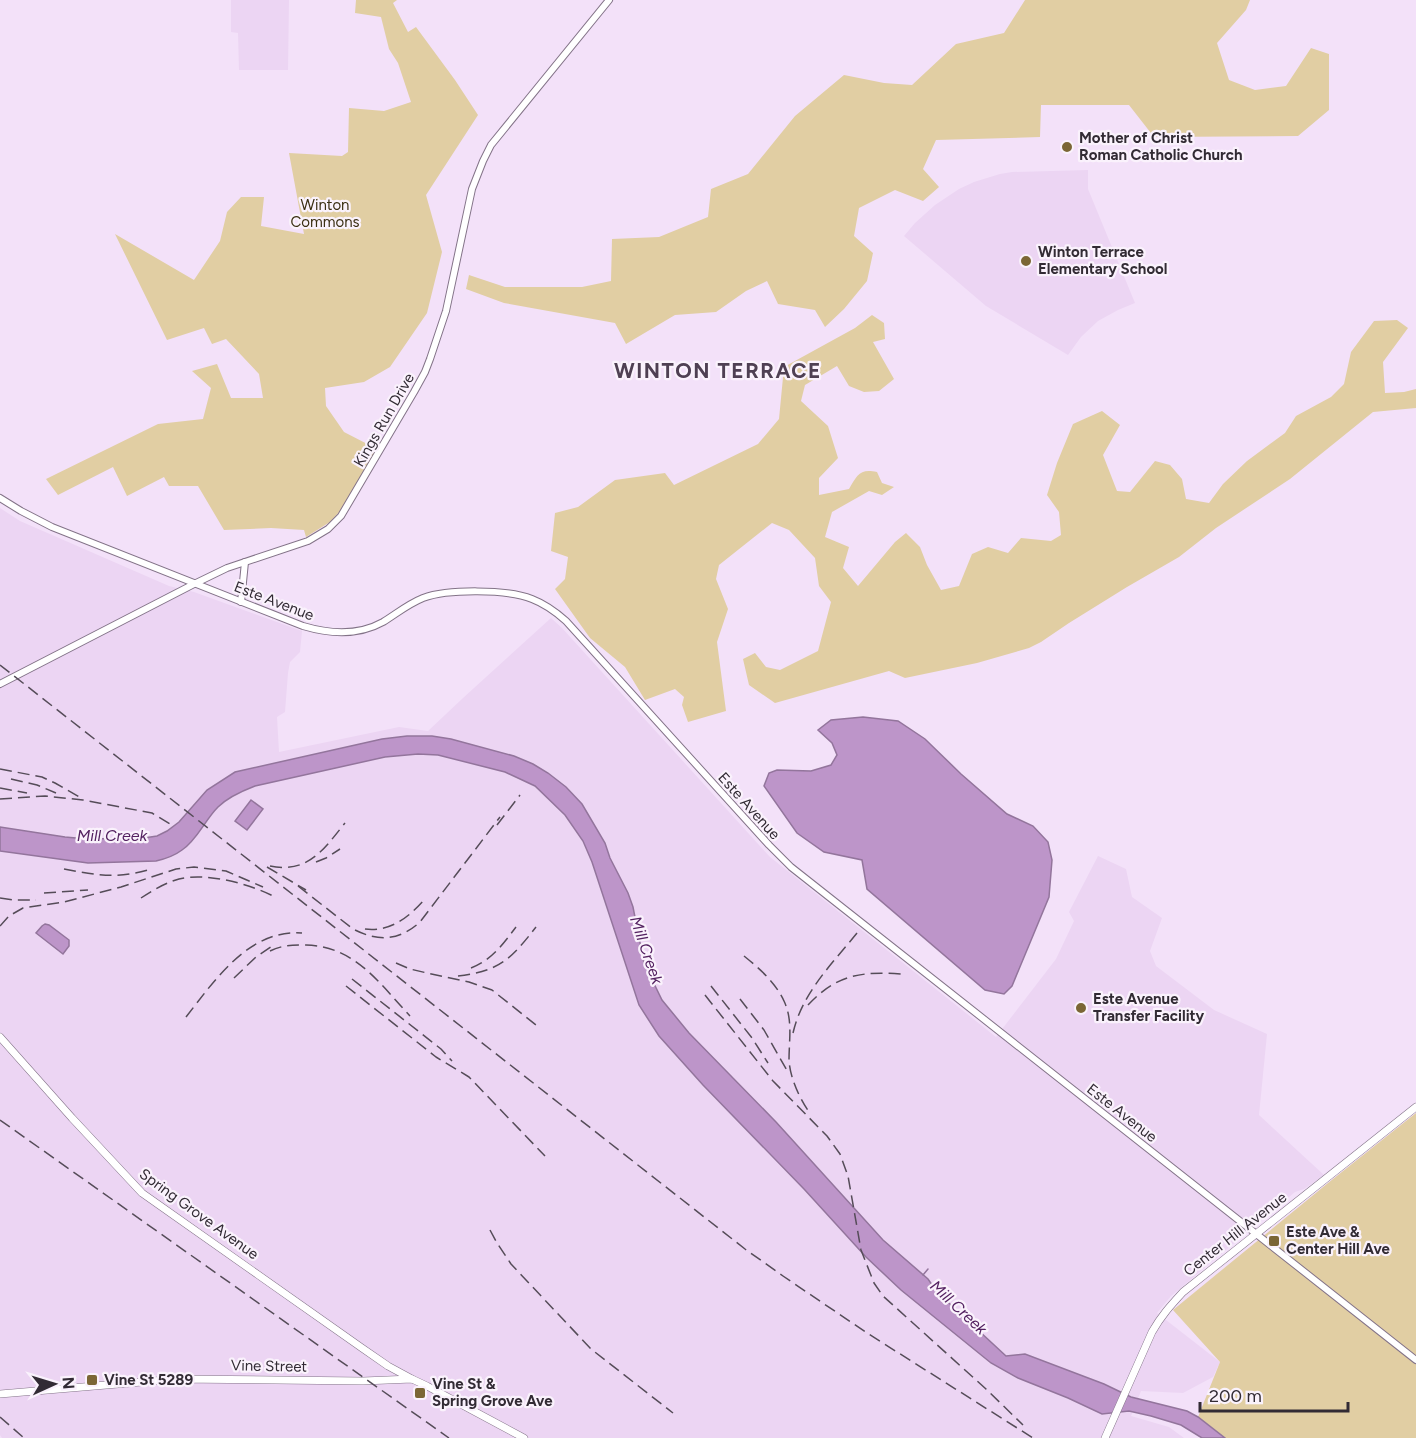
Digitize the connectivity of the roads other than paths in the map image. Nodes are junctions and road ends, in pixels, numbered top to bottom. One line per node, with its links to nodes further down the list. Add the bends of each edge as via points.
1 (609, 0): 3 (street, Kings Run Drive, via 491,145 472,189 446,311 430,359 350,502 335,523 318,536)
2 (0, 498): 4 (street, Este Avenue, via 52,526)
3 (245, 562): 4 (street, Kings Run Drive); 5 (street)
4 (194, 584): 5 (street, Este Avenue); 6 (street, Kings Run Drive)
5 (242, 602): 9 (street, Este Avenue, via 303,626 333,633 368,628 411,603 447,593 512,594 551,609 791,867)
6 (0, 684)
7 (0, 1037): 11 (main road, Spring Grove Avenue, via 142,1193)
8 (1416, 1107): 9 (main road, Center Hill Avenue)
9 (1257, 1234): 10 (street, Este Avenue); 14 (main road, Center Hill Avenue, via 1184,1292 1160,1317)
10 (1416, 1360)
11 (412, 1379): 12 (main road, Vine Street, via 177,1379); 13 (main road, Vine Street)
12 (0, 1394)
13 (524, 1438)
14 (1105, 1438)

